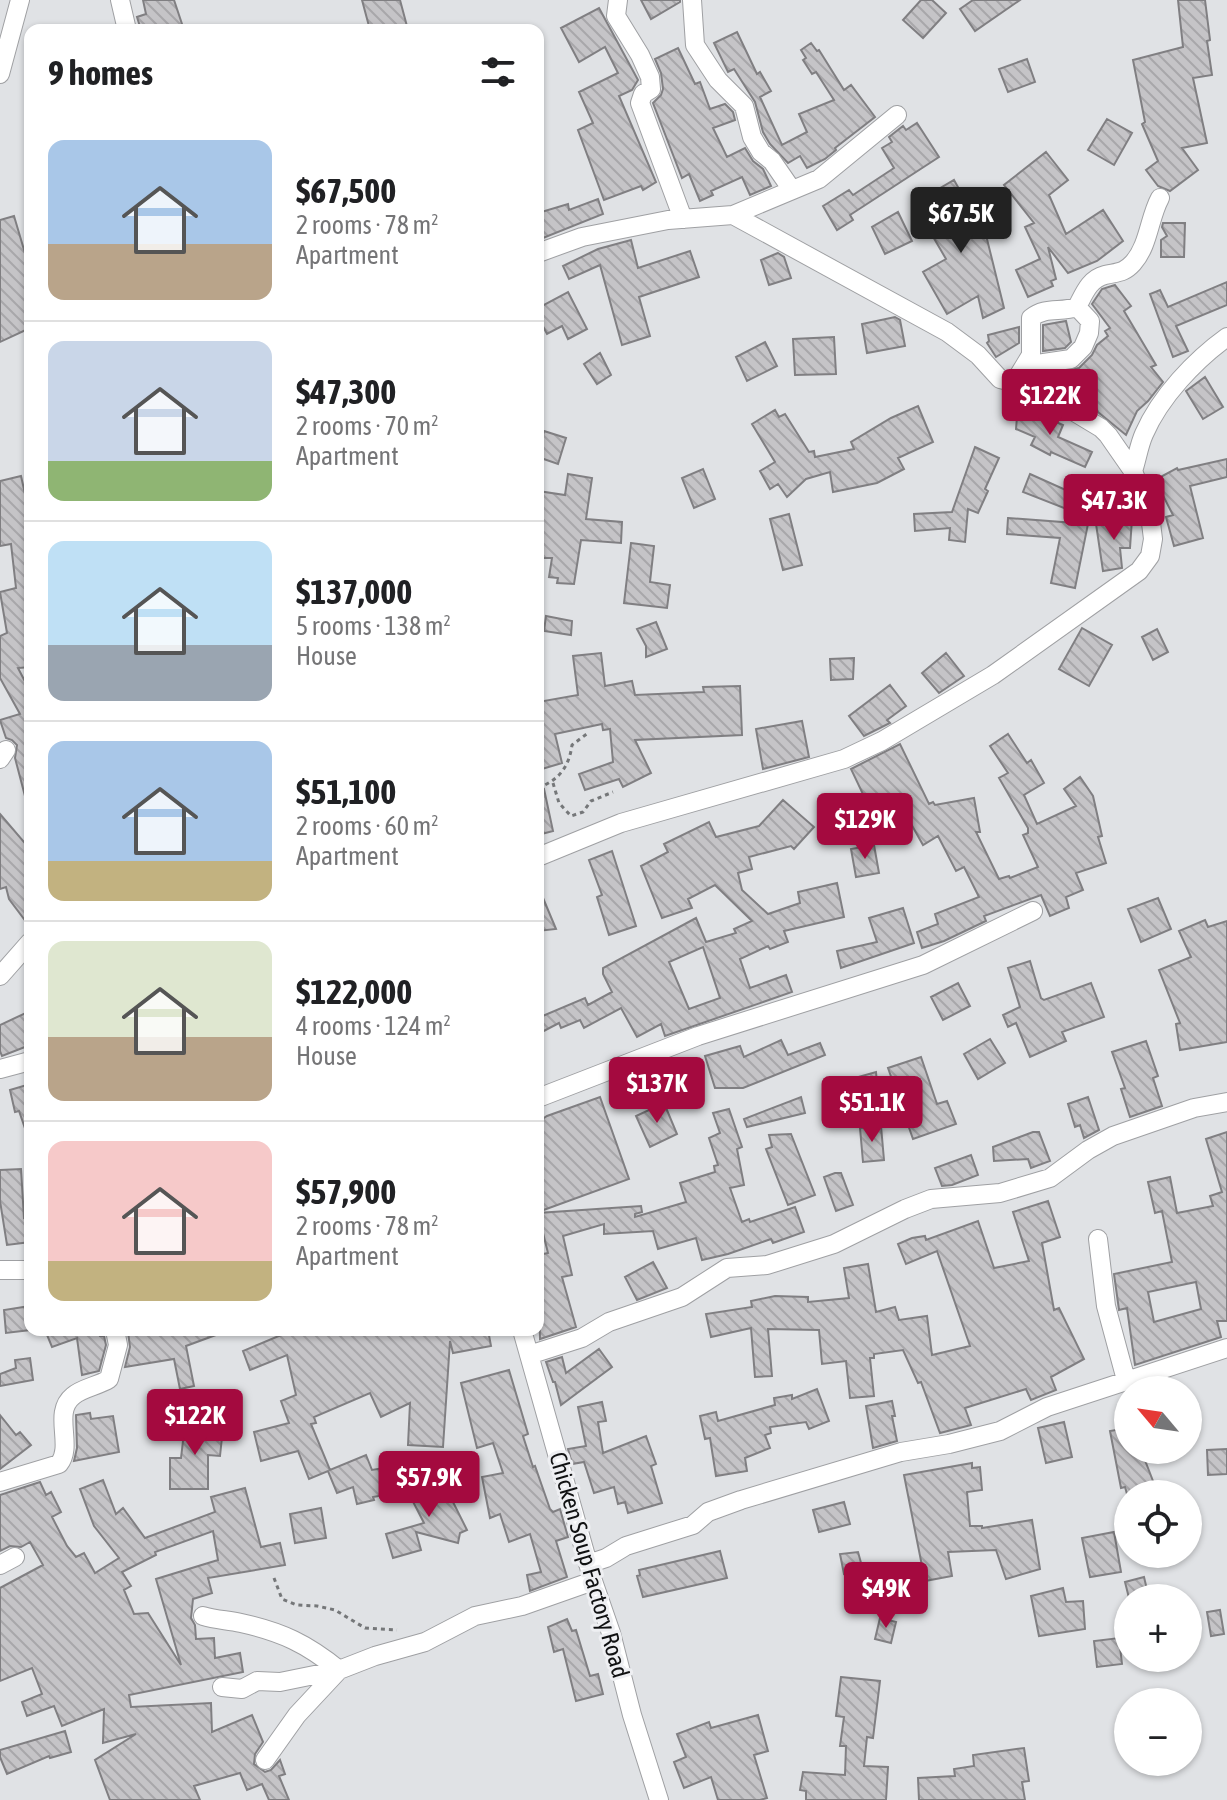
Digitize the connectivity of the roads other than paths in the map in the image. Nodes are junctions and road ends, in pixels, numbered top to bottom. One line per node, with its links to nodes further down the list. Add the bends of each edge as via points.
1 (20, 0): 6 (street)
2 (120, 0): 5 (street)
3 (618, 0): 11 (street, via 616,16 650,77 651,89 640,103)
4 (692, 0): 8 (street, via 695,45 744,106 752,137)
5 (126, 24)
6 (0, 74)
7 (897, 115): 8 (street, via 819,179)
8 (792, 190): 10 (street)
9 (1160, 198): 13 (street, via 1135,262 1121,274 1091,283)
10 (733, 215): 11 (street); 15 (street, via 947,332 1000,379)
11 (683, 219): 12 (street, via 582,237)
12 (544, 251)
13 (1077, 307): 15 (street, via 1040,311 1031,318 1031,355); 15 (street, via 1090,321 1083,347 1071,359 1037,364)
14 (1227, 337): 16 (street, via 1163,403 1144,433)
15 (1014, 383): 16 (street, via 1033,387 1101,428)
16 (1133, 471): 17 (street, via 1150,515 1150,556 1091,608 993,675 844,759 621,823)
17 (544, 855)
18 (1033, 911): 23 (street, via 923,965 698,1036)
19 (24, 948): 20 (street)
20 (1, 972)
21 (24, 1063): 22 (street)
22 (0, 1069)
23 (544, 1096)
24 (1227, 1102): 31 (street, via 1113,1136 1050,1178 1000,1193 931,1199 834,1244 767,1265 727,1268 682,1297)
25 (1098, 1239): 32 (street, via 1106,1306)
26 (0, 1270): 27 (street)
27 (24, 1270)
28 (116, 1336): 35 (street, via 109,1379 71,1397 66,1407 63,1459)
29 (524, 1336): 31 (street, Chicken Soup Factory Road)
30 (1227, 1348): 33 (street)
31 (529, 1355): 36 (street, Chicken Soup Factory Road)
32 (1125, 1376)
33 (1139, 1376)
34 (1114, 1384): 36 (street, via 1047,1407 1000,1431 901,1452 741,1500 708,1512 693,1525 626,1546)
35 (0, 1482)
36 (590, 1572): 38 (street, via 522,1606 475,1616 425,1642); 41 (street, Chicken Soup Factory Road)
37 (203, 1616): 38 (street, via 304,1643)
38 (339, 1670): 39 (street, via 280,1682 257,1681 242,1689); 40 (street, via 280,1735)
39 (222, 1687)
40 (265, 1760)
41 (659, 1800)

